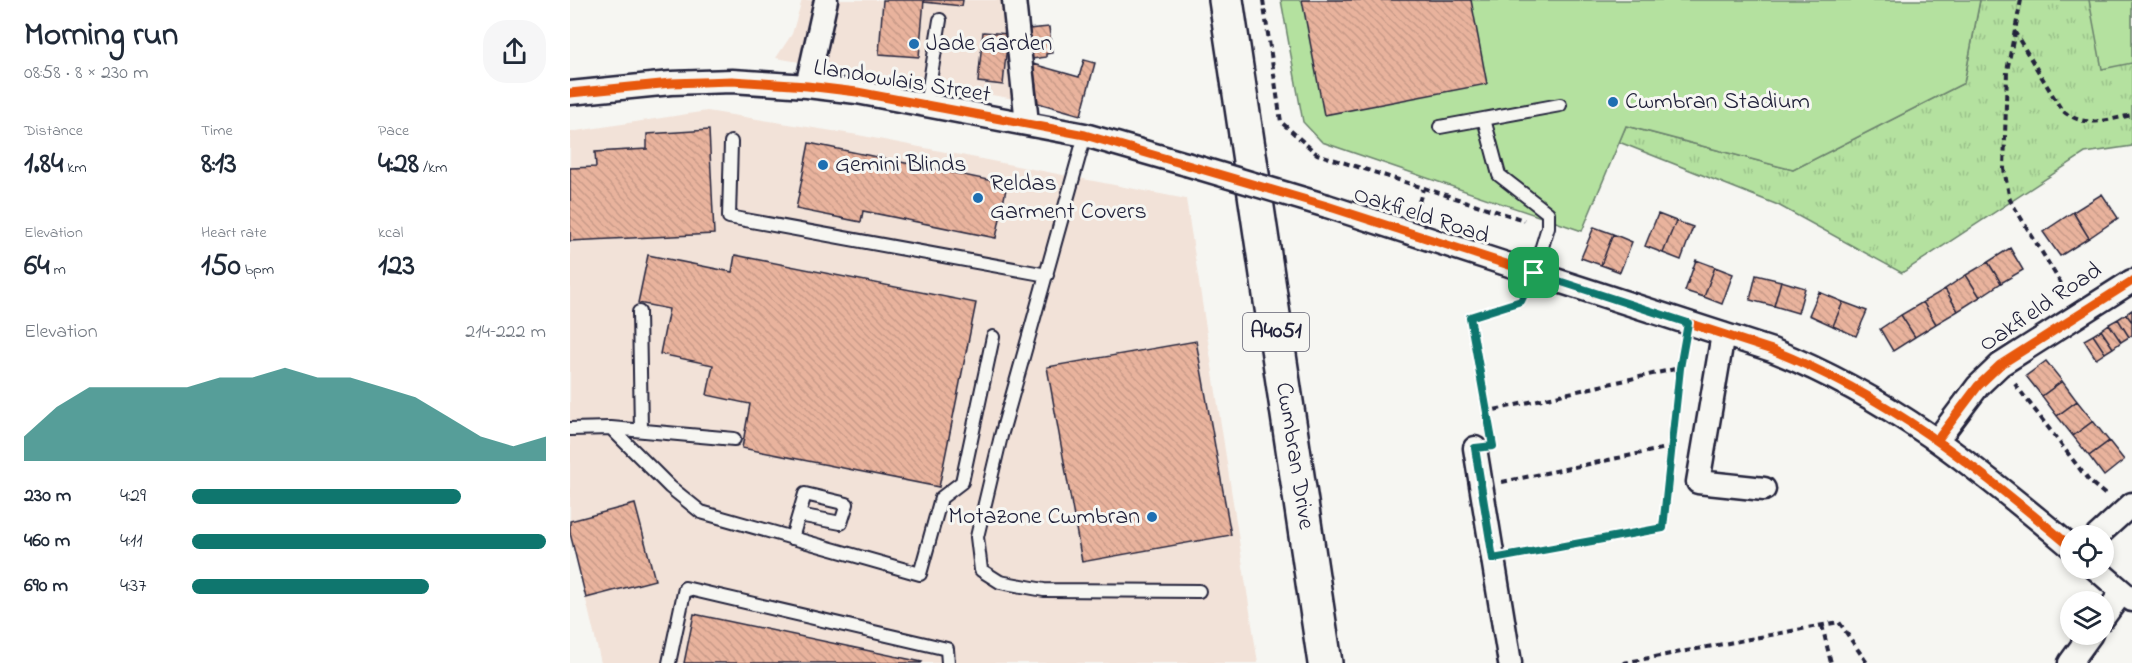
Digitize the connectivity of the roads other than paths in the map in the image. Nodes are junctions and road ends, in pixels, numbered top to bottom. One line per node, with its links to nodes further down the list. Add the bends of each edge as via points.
1 (826, 0): 5 (street)
2 (1014, 0): 10 (street)
3 (1226, 0): 40 (main road, Cwmbran Drive / A4051)
4 (940, 20): 7 (lane)
5 (807, 86): 6 (street, Llandowlais Street, via 732,81); 7 (street, Llandowlais Street)
6 (570, 93)
7 (926, 105): 10 (street, Llandowlais Street)
8 (1560, 105): 9 (lane)
9 (1484, 119): 11 (lane); 15 (lane, via 1499,175 1548,213 1548,227)
10 (1027, 123): 12 (street, Llandowlais Street)
11 (1440, 127)
12 (1085, 135): 14 (street, Llandowlais Street); 16 (lane)
13 (731, 142): 16 (lane, via 729,217)
14 (1186, 164): 15 (street, Oakfield Road, bridge)
15 (1534, 273): 19 (street, Oakfield Road)
16 (1047, 275): 34 (lane, via 977,537 981,570 1000,582 1044,590)
17 (2132, 280): 25 (street, Oakfield Road, via 2000,365 1978,386)
18 (639, 312): 23 (lane)
19 (1723, 334): 25 (street, Oakfield Road, via 1814,366 1873,397); 27 (street, via 1698,482)
20 (993, 337): 31 (lane, via 962,482 941,498 920,574)
21 (611, 428): 22 (lane); 23 (lane); 31 (lane, via 701,512)
22 (570, 429)
23 (641, 430): 24 (lane)
24 (734, 439)
25 (1938, 439): 32 (street, Oakfield Road)
26 (1475, 448): 41 (street)
27 (1764, 489)
28 (2128, 508): 30 (street)
29 (799, 515): 31 (lane)
30 (2109, 525)
31 (792, 538)
32 (2060, 538)
33 (2108, 579): 35 (street)
34 (1199, 591)
35 (2127, 596): 36 (street)
36 (2114, 608)
37 (2083, 645): 42 (street)
38 (669, 663): 39 (lane, via 685,588 947,649)
39 (948, 663)
40 (1325, 663)
41 (1510, 663)
42 (2070, 663)

